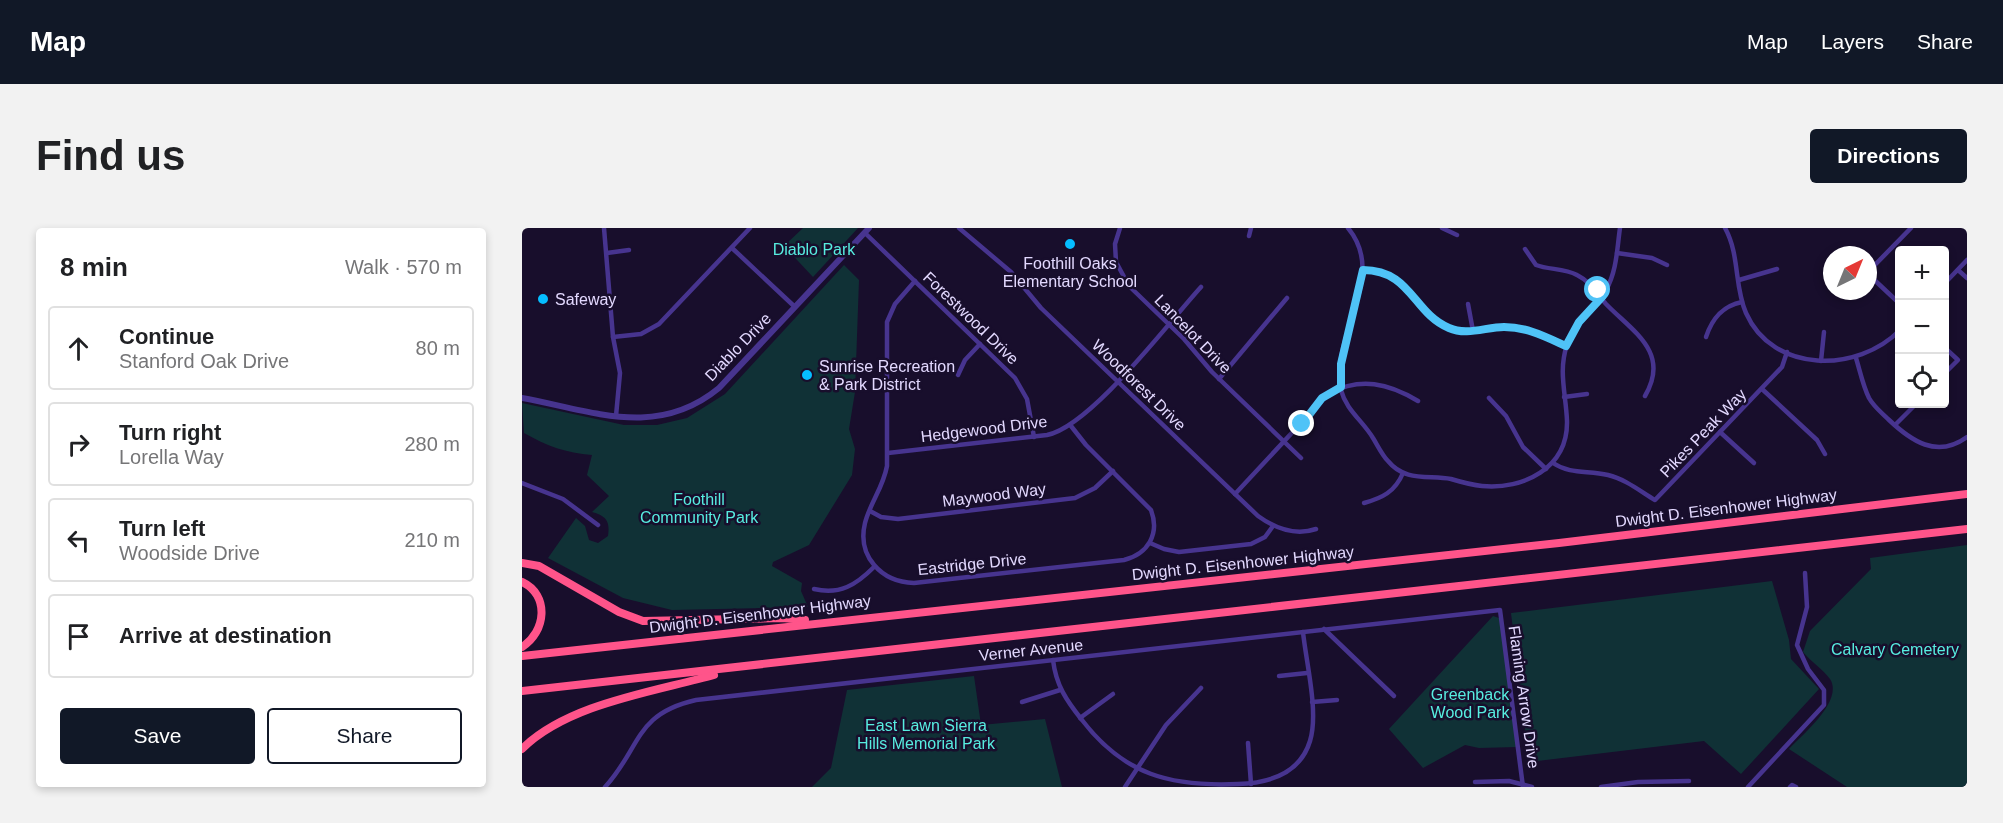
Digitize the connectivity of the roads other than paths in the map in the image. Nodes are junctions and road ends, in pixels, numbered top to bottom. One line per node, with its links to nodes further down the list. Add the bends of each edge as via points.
1 (604, 228): 17 (street)
2 (750, 228): 14 (street)
3 (958, 228): 52 (street, Woodforest Drive, via 1011,272 1041,308)
4 (1120, 228): 37 (street, Lancelot Drive, via 1115,253 1119,270 1129,286)
5 (1251, 228): 13 (street)
6 (1348, 228): 23 (street, via 1360,249)
7 (1442, 228): 12 (street)
8 (1620, 228): 18 (street)
9 (1725, 228): 27 (street)
10 (1911, 228): 20 (street)
11 (867, 230): 28 (street, Forestwood Drive); 36 (street, Diablo Drive)
12 (1456, 235)
13 (1250, 236)
14 (732, 248): 36 (street); 41 (street, via 659,324 641,333)
15 (1525, 249): 31 (street, via 1536,264 1579,275)
16 (629, 250): 17 (street)
17 (607, 253): 41 (street)
18 (1617, 253): 21 (street, via 1648,257); 31 (street)
19 (1967, 260): 24 (street)
20 (1877, 264)
21 (1667, 265)
22 (1776, 269): 27 (street)
23 (1363, 270): 38 (street, via 1397,280 1448,328); 53 (street, via 1341,364)
24 (1958, 270): 25 (street); 26 (street)
25 (1967, 278)
26 (1949, 279)
27 (1739, 280): 34 (street)
28 (915, 281): 43 (street, Forestwood Drive); 69 (street, via 895,304 888,322)
29 (1877, 282): 33 (street)
30 (1202, 287): 37 (street, Hedgewood Drive)
31 (1602, 297): 44 (street, via 1579,322); 56 (street, via 1650,351 1652,378)
32 (1287, 298): 51 (street)
33 (1895, 300)
34 (1742, 302): 42 (street, via 1718,314); 45 (street, via 1759,331)
35 (1468, 304): 38 (street)
36 (795, 307): 62 (street, Diablo Drive, via 700,403 660,417)
37 (1169, 325): 51 (street, Lancelot Drive); 52 (street, Hedgewood Drive)
38 (1473, 331): 44 (street, via 1514,327)
39 (1824, 332): 48 (street)
40 (1895, 334): 47 (street, via 1882,346)
41 (613, 337): 62 (street, via 620,373)
42 (1706, 337)
43 (980, 344): 50 (street, via 964,360); 66 (street, Forestwood Drive, via 1020,384)
44 (1566, 346): 57 (street)
45 (1787, 352): 48 (street); 54 (street, Pikes Peak Way, via 1782,367)
46 (1949, 352): 49 (street, via 1958,360)
47 (1856, 358): 48 (street); 63 (street, via 1870,399)
48 (1821, 362)
49 (1949, 369)
50 (958, 375)
51 (1219, 379): 68 (street, Lancelot Drive)
52 (1117, 381): 64 (street, Hedgewood Drive); 79 (street, Woodforest Drive)
53 (1341, 387): 60 (street, via 1378,385); 68 (street, via 1322,398); 76 (street, via 1349,408 1383,456)
54 (1762, 389): 65 (street, Pikes Peak Way); 70 (street, via 1817,440)
55 (1587, 394): 57 (street)
56 (1645, 396)
57 (1564, 397): 72 (street, via 1566,432)
58 (522, 398): 62 (street, Diablo Drive)
59 (1489, 398): 74 (street, via 1506,416 1523,447)
60 (1418, 401)
61 (1912, 408): 63 (street)
62 (616, 416)
63 (1895, 425): 67 (street, via 1914,441 1930,447 1951,446)
64 (1071, 426): 66 (street, Hedgewood Drive); 75 (street)
65 (1720, 432): 72 (street, Pikes Peak Way, via 1655,500 1605,474 1574,473); 73 (street)
66 (1034, 436): 69 (street, Hedgewood Drive)
67 (1967, 437)
68 (1285, 442): 71 (street, Lancelot Drive); 79 (street)
69 (888, 453): 83 (street, via 885,477)
70 (1825, 454)
71 (1301, 458)
72 (1552, 463): 74 (street)
73 (1754, 463)
74 (1546, 469): 76 (street, via 1526,482 1494,487)
75 (1113, 471): 83 (street, Maywood Way, via 1095,488 1076,498 898,519); 88 (street, via 1151,510 1155,526)
76 (1403, 473): 82 (street, via 1398,484 1385,495)
77 (522, 483): 84 (street, via 563,499)
78 (1967, 488): 81 (highway)
79 (1235, 494): 85 (street, Woodforest Drive)
80 (1967, 494): 81 (highway, Dwight D. Eisenhower Highway)
81 (1951, 495): 95 (highway, Dwight D. Eisenhower Highway, via 1559,543)
82 (1364, 503)
83 (870, 511): 90 (street, via 864,526 864,543)
84 (598, 525)
85 (1273, 526): 86 (street, Woodforest Drive, via 1295,532); 88 (street, via 1265,537 1251,544 1179,552)
86 (1316, 529)
87 (1967, 529): 101 (highway)
88 (1150, 543): 90 (street, Eastridge Drive, via 1140,554 1124,560 914,583 890,578)
89 (522, 564): 95 (highway, via 539,566 619,612 643,621 782,618)
90 (874, 567): 93 (street, via 848,588)
91 (1805, 573): 125 (street, via 1807,607 1797,645 1824,690 1824,705)
92 (522, 582): 98 (highway, via 538,597 542,615 538,631)
93 (814, 589)
94 (1500, 610): 96 (street, Verner Avenue); 120 (street, Flaming Arrow Drive)
95 (820, 622): 99 (highway, Dwight D. Eisenhower Highway)
96 (1324, 629): 97 (street, Verner Avenue); 108 (street)
97 (1303, 632): 100 (street, Verner Avenue); 102 (street)
98 (522, 647)
99 (522, 656)
100 (1053, 660): 105 (street); 121 (street, Verner Avenue, via 671,706 644,728)
101 (737, 668): 106 (highway); 114 (highway, via 578,714 551,726)
102 (1307, 673): 103 (street); 111 (street)
103 (1278, 676)
104 (1201, 688): 115 (street, via 1166,725)
105 (1060, 690): 110 (street); 112 (street)
106 (522, 691)
107 (1113, 694): 112 (street)
108 (1394, 696)
109 (1337, 700): 111 (street)
110 (1022, 702)
111 (1312, 702): 118 (street, via 1311,740 1301,758 1279,777)
112 (1080, 718): 115 (street, via 1105,747)
113 (1248, 743): 118 (street)
114 (522, 750)
115 (1138, 769): 118 (street, via 1188,785); 122 (street)
116 (1689, 781): 119 (street)
117 (1474, 782): 120 (street, via 1509,781)
118 (1251, 784)
119 (1638, 785): 124 (street)
120 (1524, 786): 123 (street)
121 (604, 787)
122 (1125, 787)
123 (1532, 787)
124 (1601, 787)
125 (1748, 787)
126 (1790, 787): 127 (street)
127 (1796, 787)

